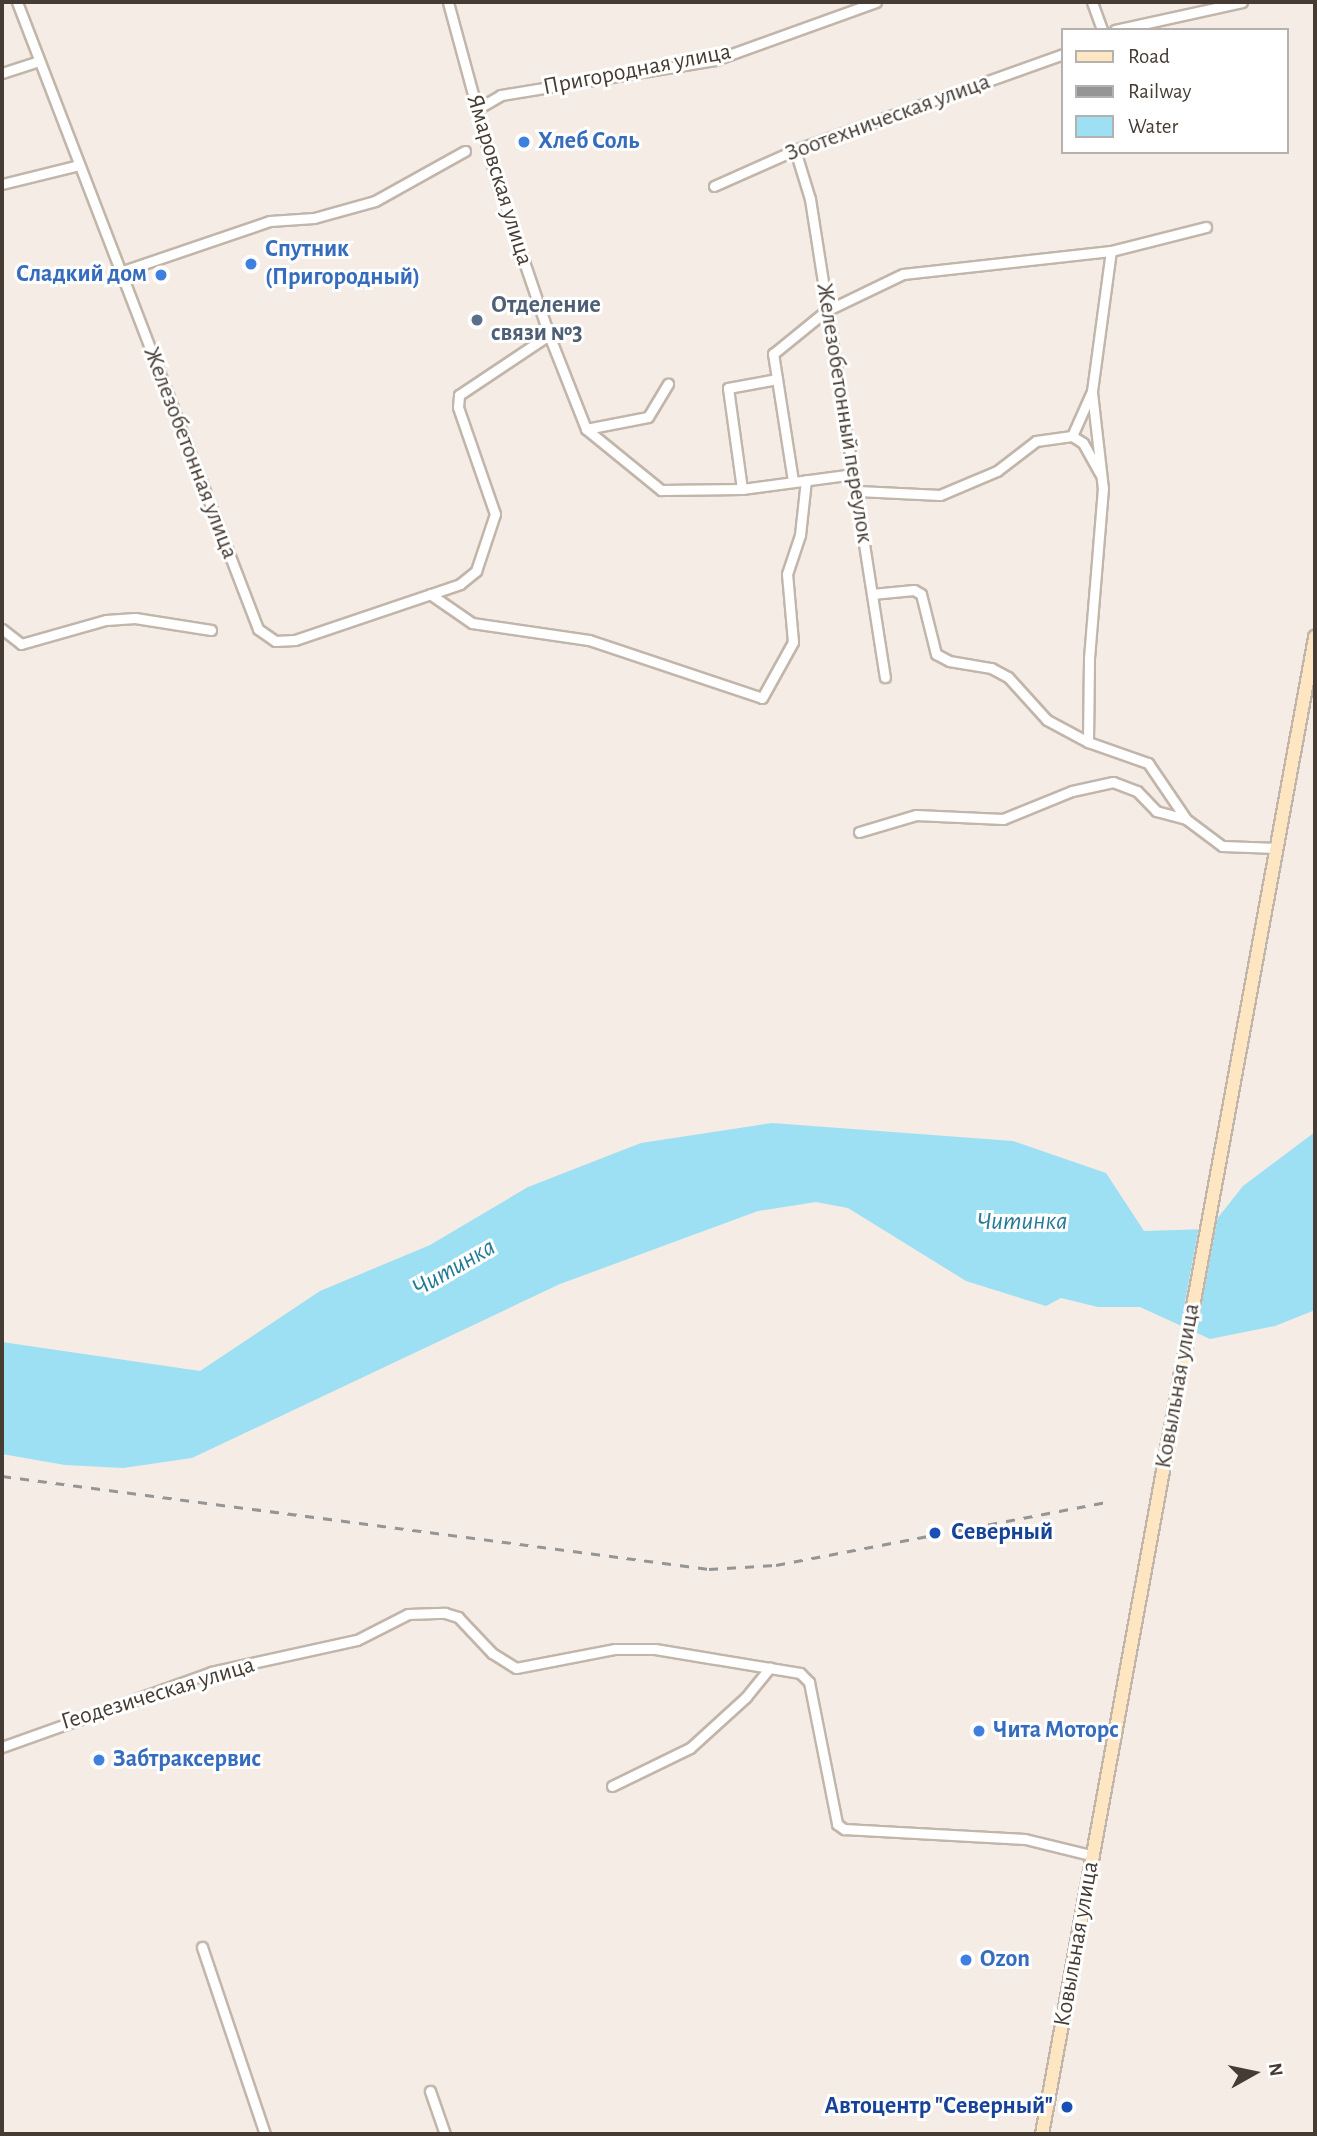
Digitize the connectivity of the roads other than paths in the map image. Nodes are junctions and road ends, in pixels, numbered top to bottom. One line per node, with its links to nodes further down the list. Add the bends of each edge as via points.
1 (18, 2): 9 (street, Железобетонная улица)
2 (448, 2): 11 (street, Ямаровская улица)
3 (876, 2): 11 (street, Пригородная улица, via 715,60 501,95)
4 (1092, 2): 6 (street)
5 (1242, 2): 7 (street)
6 (1101, 28)
7 (1124, 28)
8 (1062, 54): 13 (street, Зоотехническая улица)
9 (39, 61): 10 (street); 14 (street, Железобетонная улица)
10 (2, 73)
11 (477, 109): 21 (street, Ямаровская улица)
12 (465, 150): 19 (street, via 375,201 314,218 270,221)
13 (795, 150): 16 (street, Зоотехническая улица); 20 (street, Железобетонный переулок, via 810,198)
14 (79, 165): 15 (street); 19 (street, Железобетонная улица)
15 (2, 184)
16 (714, 186)
17 (1206, 228): 18 (street)
18 (1111, 251): 20 (street, via 902,274); 24 (street)
19 (120, 272): 33 (street, Железобетонная улица, via 258,629 275,641 295,640)
20 (826, 312): 22 (street, via 775,347); 27 (street, Железобетонный переулок)
21 (549, 335): 25 (street, Ямаровская улица); 33 (street, Железобетонная улица, via 459,395 458,407 495,514 476,570 460,584)
22 (777, 379): 30 (street); 31 (street, via 728,388)
23 (668, 384): 25 (street, via 648,416)
24 (1092, 391): 26 (street); 28 (street)
25 (586, 429): 31 (street, via 661,490)
26 (1072, 436): 28 (street, via 1083,443); 32 (street, via 1036,441 997,471 940,495)
27 (855, 474): 29 (street); 32 (street, Железобетонный переулок)
28 (1103, 479): 39 (street, via 1089,657)
29 (806, 480): 30 (street); 33 (street, via 800,535 788,574 793,642 762,698 589,640 472,622)
30 (793, 481): 31 (street)
31 (742, 489)
32 (858, 491): 34 (street, Железобетонный переулок)
33 (430, 594)
34 (873, 594): 38 (street, Железобетонный переулок); 39 (street, via 914,590 921,594 936,654 1008,677 1047,720)
35 (2, 629): 36 (street, via 21,644 106,620 135,618)
36 (211, 631)
37 (1315, 638): 42 (main road, Ковыльная улица)
38 (885, 677)
39 (1088, 742): 40 (street, via 1148,763)
40 (1186, 819): 41 (street, via 1156,811 1137,791 1113,782 1072,791 1003,819 916,815); 42 (street, via 1222,846)
41 (859, 832)
42 (1276, 848): 46 (main road, Ковыльная улица)
43 (770, 1667): 44 (street, Геодезическая улица, via 615,1649 516,1668 492,1653 458,1617 408,1614 357,1640 211,1672); 45 (street, via 746,1697 690,1748); 46 (street, Геодезическая улица, via 800,1672 809,1682 837,1824 844,1829 1025,1839)
44 (2, 1746)
45 (612, 1786)
46 (1094, 1856): 51 (main road, Ковыльная улица)
47 (202, 1947): 49 (street)
48 (430, 2091): 50 (street)
49 (265, 2134)
50 (445, 2134)
51 (1042, 2134)

